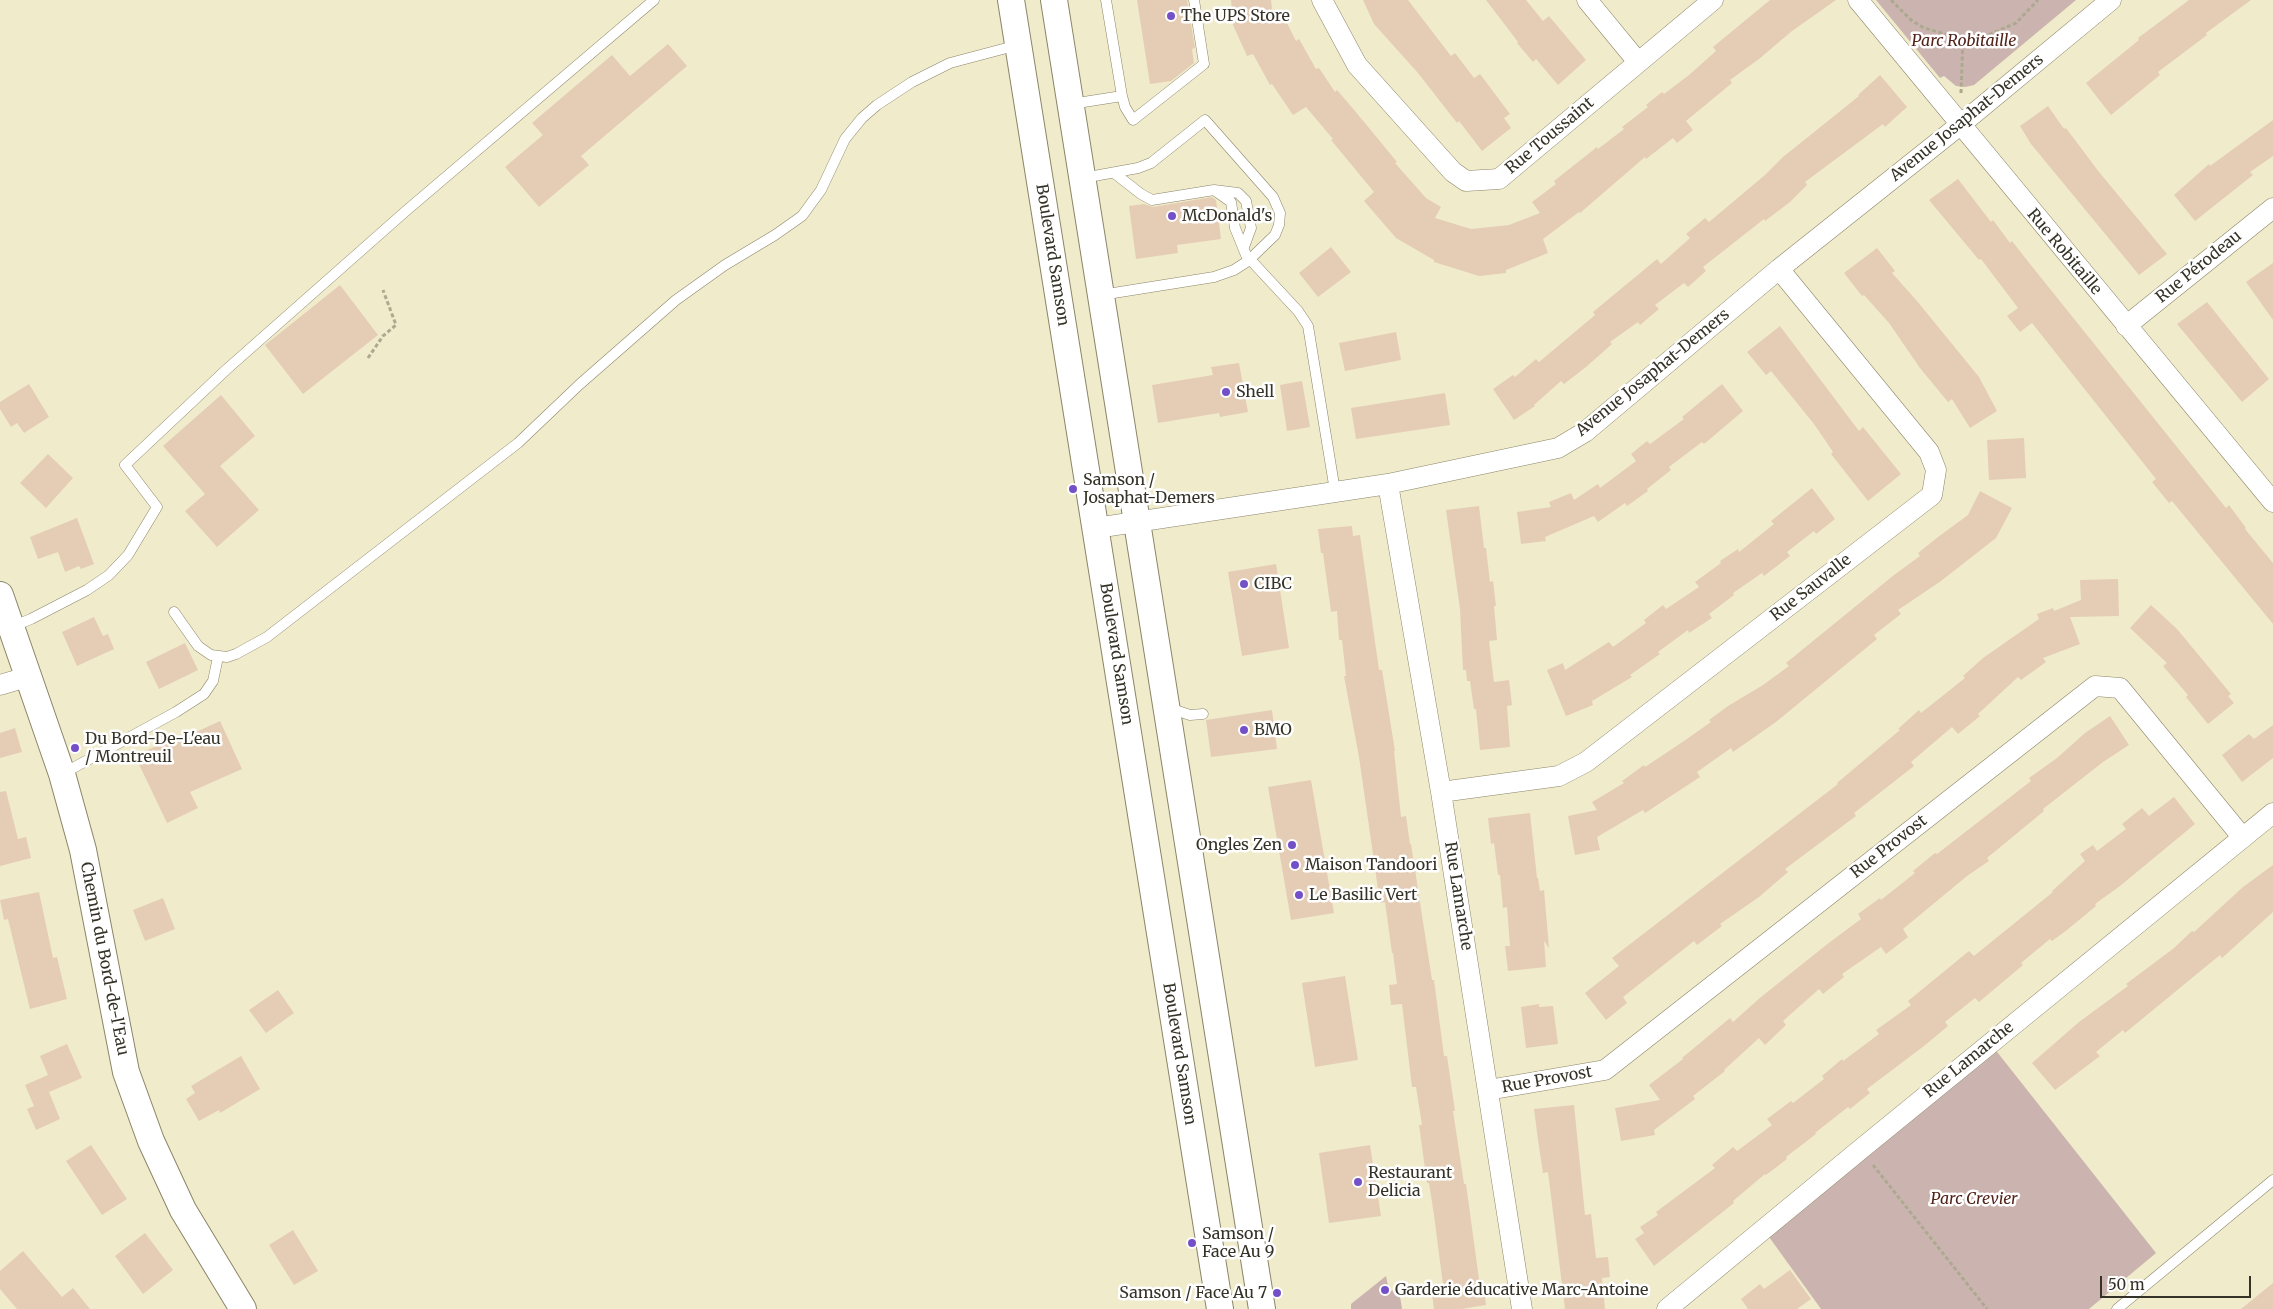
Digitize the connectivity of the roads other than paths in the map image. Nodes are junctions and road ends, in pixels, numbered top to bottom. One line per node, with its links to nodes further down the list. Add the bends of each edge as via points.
1 (654, 0): 32 (lane, via 406,210 227,368 125,465 157,507 128,555 109,575 87,590)
2 (1011, 0): 11 (street, Boulevard Samson)
3 (1054, 0): 14 (street)
4 (1106, 0): 13 (lane)
5 (1194, 0): 13 (lane, via 1204,64 1134,120)
6 (1322, 0): 12 (street, Rue Toussaint, via 1357,65 1453,172 1466,181 1499,179)
7 (1587, 0): 12 (street)
8 (1713, 0): 12 (street, Rue Toussaint)
9 (1858, 0): 15 (street, Rue Robitaille)
10 (2111, 0): 15 (street, Avenue Josaphat-Demers)
11 (1018, 45): 29 (street, Boulevard Samson); 33 (lane, via 950,63 877,105 844,139 821,190 792,224 676,300 518,443 284,625 246,650)
12 (1638, 62)
13 (1122, 96): 14 (lane)
14 (1070, 104): 17 (street)
15 (1960, 125): 22 (street, Avenue Josaphat-Demers); 24 (street, Rue Robitaille)
16 (1114, 173): 17 (lane); 18 (lane, via 1152,200); 21 (lane, via 1151,163 1205,120 1279,207 1280,219 1275,235)
17 (1082, 178): 23 (street)
18 (1214, 190): 20 (lane, via 1231,202 1235,228); 20 (lane, via 1238,193 1246,201 1251,228)
19 (2273, 208): 24 (street, Rue Pérodeau)
20 (1244, 247): 21 (lane)
21 (1250, 258): 23 (lane, via 1234,270 1214,278); 26 (lane, via 1308,326)
22 (1779, 269): 25 (street, Avenue Josaphat-Demers, via 1585,432 1558,448); 39 (street, Rue Sauvalle, via 1930,452 1936,470 1932,495 1586,762 1559,776)
23 (1100, 295): 28 (street)
24 (2126, 326): 27 (street, Rue Robitaille)
25 (1388, 484): 26 (street, Avenue Josaphat-Demers); 39 (street, Rue Lamarche)
26 (1335, 491): 28 (street, Avenue Josaphat-Demers)
27 (2273, 502)
28 (1136, 522): 29 (street, Avenue Josaphat-Demers); 36 (street)
29 (1096, 528): 45 (street, Boulevard Samson)
30 (0, 595): 32 (street, Chemin du Bord-de-l'Eau)
31 (174, 612): 33 (lane, via 198,646)
32 (11, 627): 34 (street, Chemin du Bord-de-l'Eau)
33 (218, 657): 38 (lane, via 213,681 204,694)
34 (28, 677): 35 (street); 38 (street, Chemin du Bord-de-l'Eau)
35 (0, 684)
36 (1166, 707): 37 (lane, via 1190,715); 46 (street)
37 (1203, 714)
38 (62, 774): 44 (street, Chemin du Bord-de-l'Eau, via 83,850 126,1072 151,1141 183,1210)
39 (1442, 792): 42 (street, Rue Lamarche)
40 (2273, 813): 41 (street, Rue Lamarche)
41 (2243, 838): 42 (street, Rue Provost, via 2120,688 2094,686 1604,1070); 48 (street, Rue Lamarche)
42 (1488, 1090): 47 (street, Rue Lamarche)
43 (2273, 1180): 49 (lane)
44 (243, 1309)
45 (1220, 1309)
46 (1262, 1309)
47 (1522, 1309)
48 (1667, 1309)
49 (2117, 1309)

